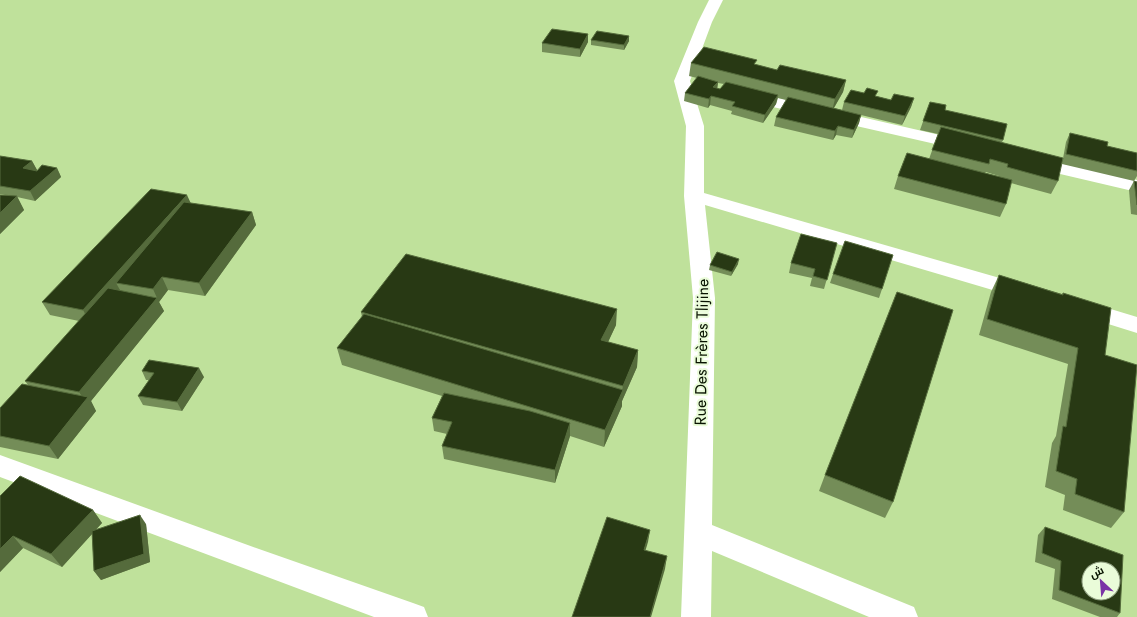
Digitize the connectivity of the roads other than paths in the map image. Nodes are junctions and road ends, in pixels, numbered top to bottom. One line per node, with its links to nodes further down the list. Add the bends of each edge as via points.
1 (716, 0): 6 (street, Rue Des Frères Tlijine, via 705,22 690,82 695,126)
2 (729, 91): 3 (street)
3 (983, 150)
4 (1014, 158): 5 (street)
5 (1137, 186)
6 (694, 196): 7 (street); 11 (street, Rue Des Frères Tlijine, via 704,298)
7 (1038, 296)
8 (1061, 302): 9 (street)
9 (1137, 325)
10 (0, 466): 12 (street)
11 (698, 532): 13 (street, Rue Des Frères Tlijine); 14 (street)
12 (413, 617)
13 (696, 617)
14 (903, 617)

